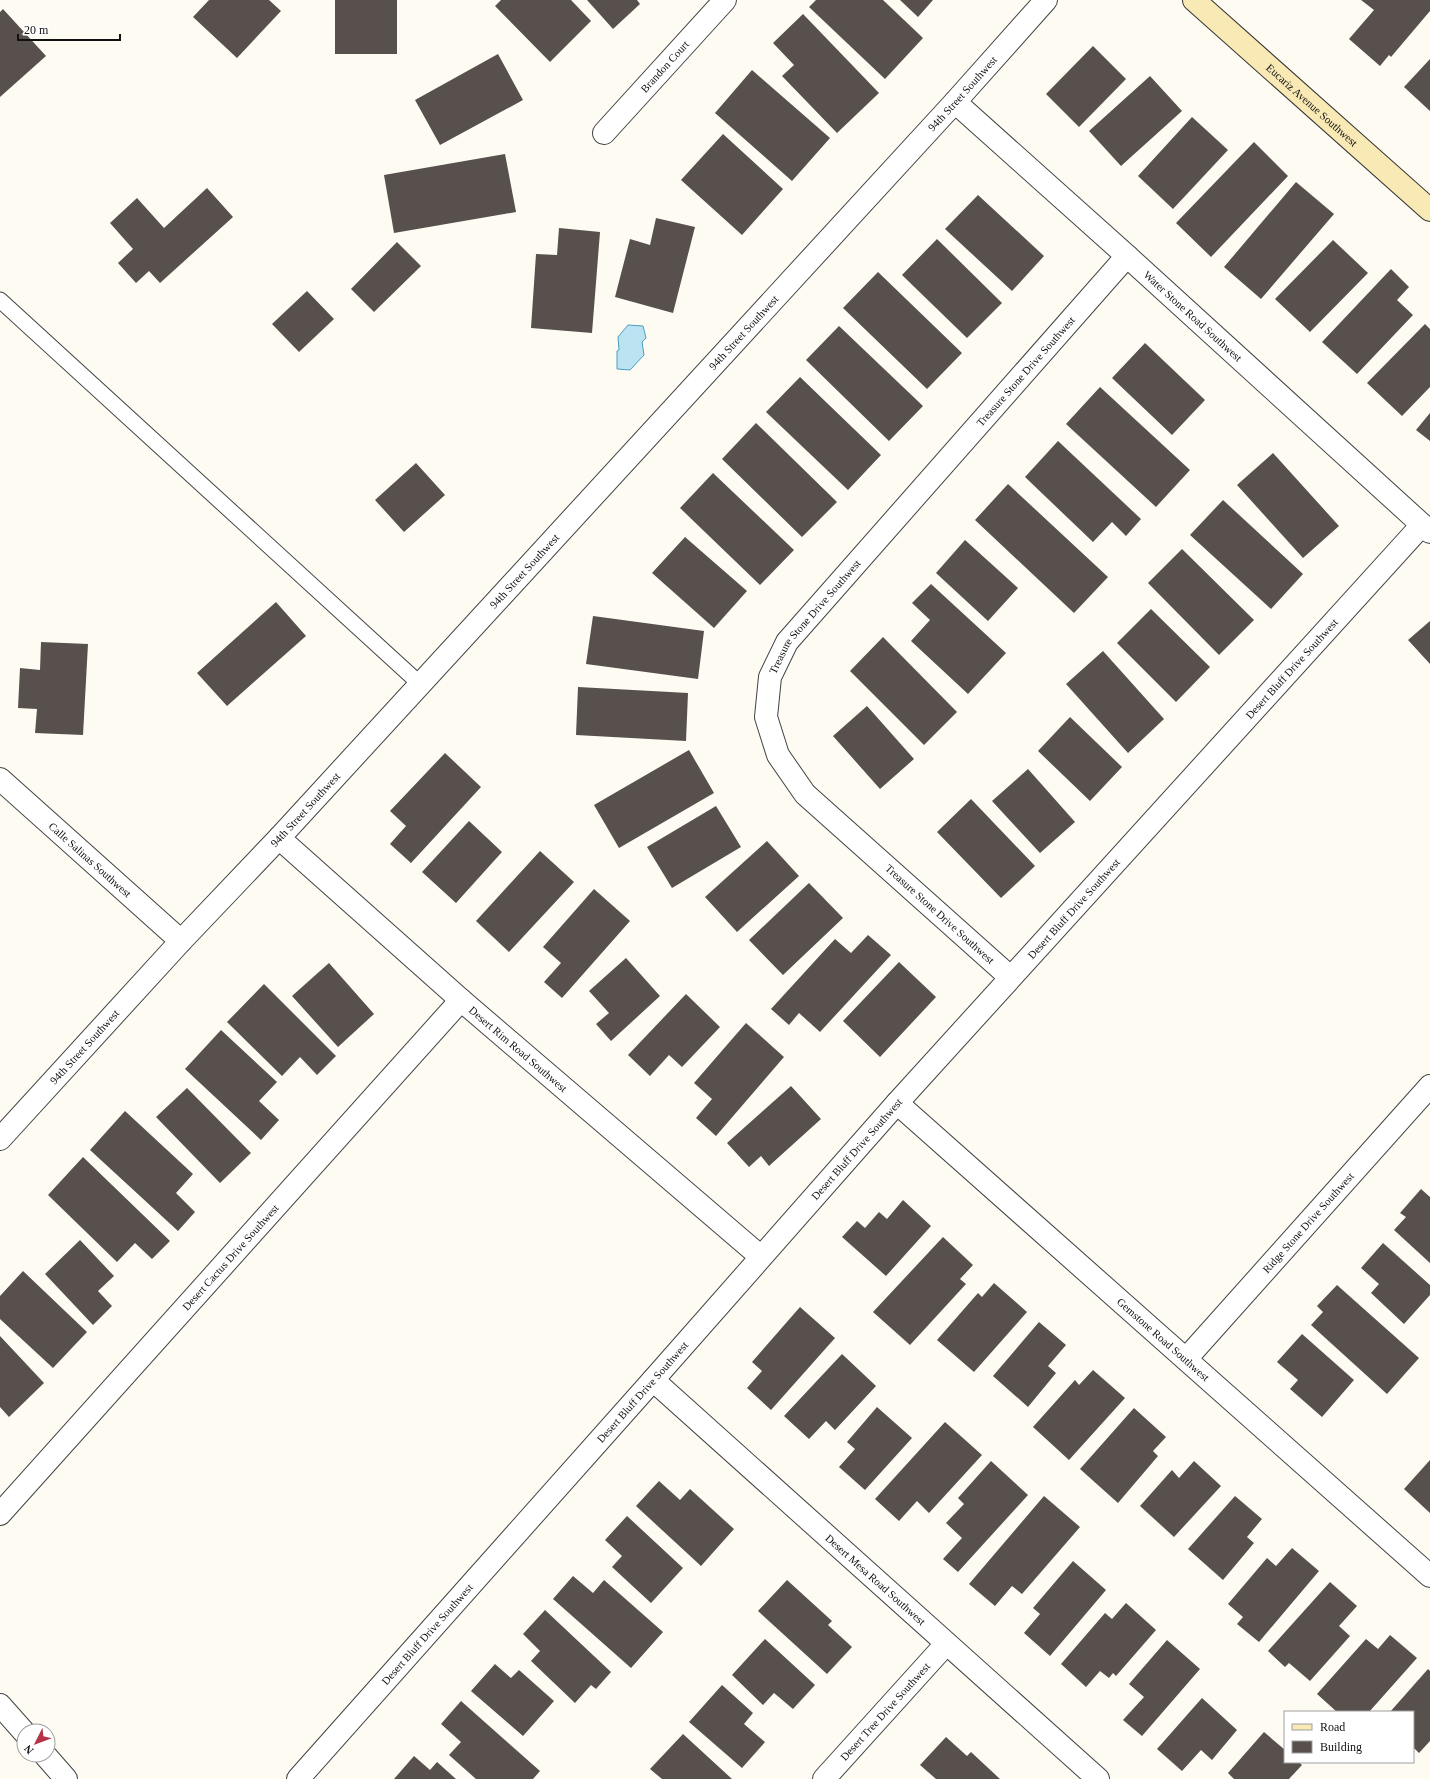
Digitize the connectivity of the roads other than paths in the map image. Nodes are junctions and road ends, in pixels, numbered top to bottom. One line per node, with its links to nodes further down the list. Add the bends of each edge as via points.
1 (725, 0): 5 (street, Brandon Court)
2 (1046, 0): 4 (street, 94th Street Southwest)
3 (1194, 0): 6 (street, Eucariz Avenue Southwest)
4 (955, 102): 7 (street, Water Stone Road Southwest); 10 (street, 94th Street Southwest)
5 (604, 133)
6 (1430, 210)
7 (1127, 256): 9 (street, Water Stone Road Southwest); 14 (street, Treasure Stone Drive Southwest, via 787,642 770,677 766,716 778,755 805,794)
8 (0, 300): 10 (lane)
9 (1426, 528): 14 (street, Desert Bluff Drive Southwest)
10 (420, 684): 12 (street, 94th Street Southwest)
11 (0, 779): 13 (street, Calle Salinas Southwest)
12 (279, 838): 13 (street, 94th Street Southwest); 15 (street, Desert Rim Road Southwest)
13 (181, 941): 18 (street, 94th Street Southwest)
14 (1010, 977): 17 (street, Desert Bluff Drive Southwest)
15 (461, 1000): 19 (street, Desert Rim Road Southwest); 22 (street, Desert Cactus Drive Southwest)
16 (1430, 1086): 20 (street, Ridge Stone Drive Southwest)
17 (897, 1103): 19 (street, Desert Bluff Drive Southwest); 20 (street, Gemstone Road Southwest)
18 (0, 1140)
19 (761, 1257): 21 (street, Desert Bluff Drive Southwest)
20 (1186, 1359): 23 (street, Gemstone Road Southwest)
21 (653, 1380): 24 (street, Desert Mesa Road Southwest); 29 (street, Desert Bluff Drive Southwest)
22 (0, 1514)
23 (1430, 1576)
24 (946, 1644): 30 (street, Desert Tree Drive Southwest); 31 (street, Desert Mesa Road Southwest)
25 (0, 1705): 26 (street)
26 (16, 1723)
27 (52, 1763): 28 (street)
28 (66, 1779)
29 (298, 1779)
30 (824, 1779)
31 (1098, 1779)

